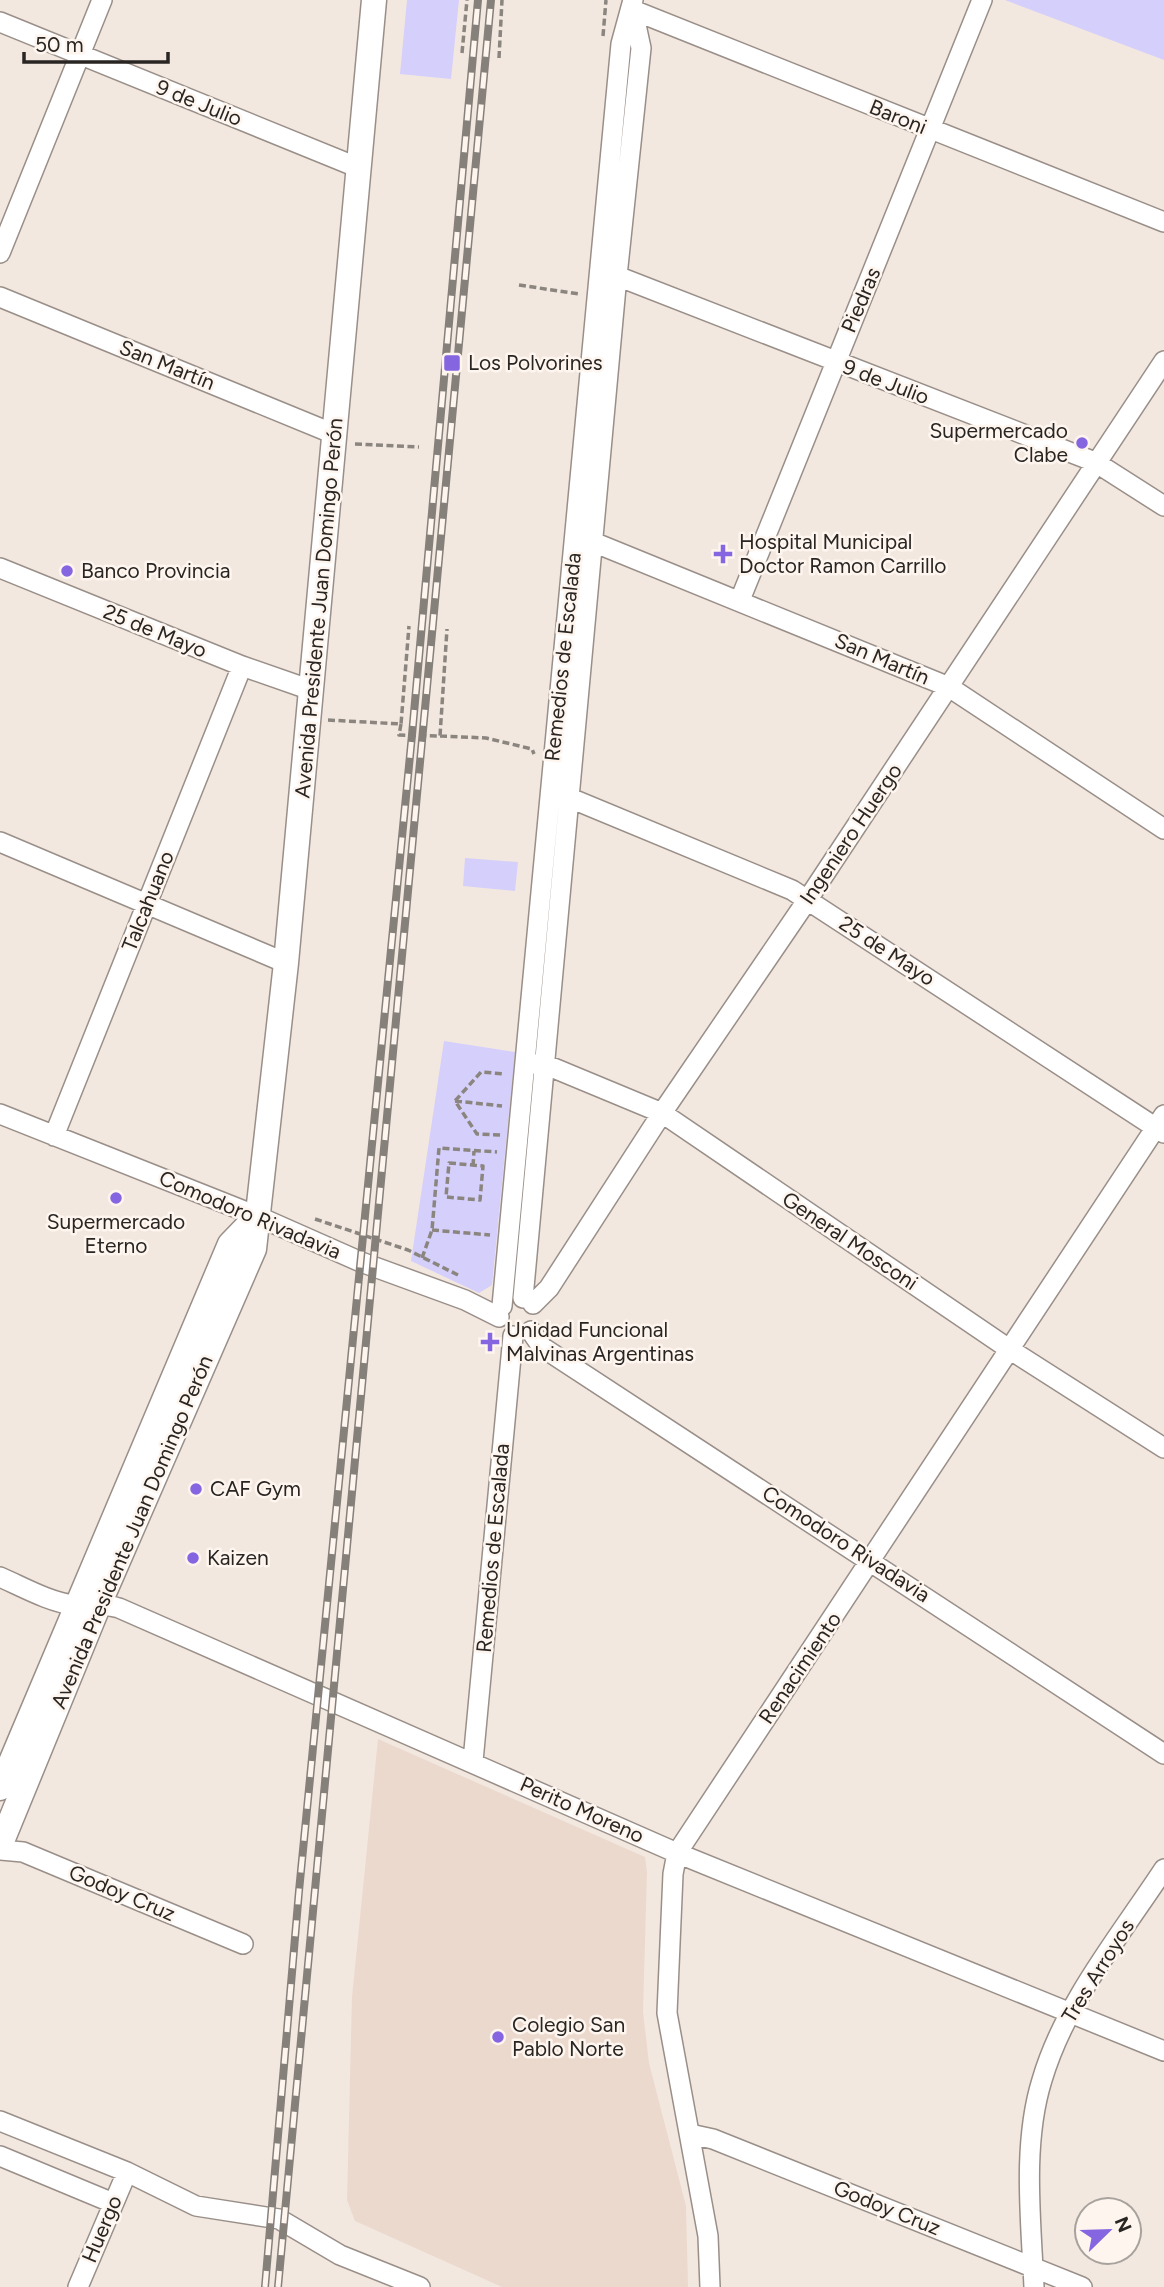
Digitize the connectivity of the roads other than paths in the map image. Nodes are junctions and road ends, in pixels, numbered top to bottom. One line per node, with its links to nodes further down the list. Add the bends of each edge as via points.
1 (102, 0): 6 (street)
2 (374, 0): 8 (main road, Avenida Presidente Juan Domingo Perón)
3 (982, 0): 7 (street, Piedras)
4 (633, 5): 7 (street, Baroni); 11 (street, Remedios de Escalada, via 641,48)
5 (0, 22): 6 (street, 9 de Julio)
6 (80, 55): 8 (street, 9 de Julio); 10 (street)
7 (932, 131): 9 (street, Baroni); 14 (street, Piedras)
8 (359, 168): 15 (main road, Avenida Presidente Juan Domingo Perón)
9 (1164, 222)
10 (0, 253)
11 (608, 275): 14 (street, 9 de Julio); 18 (street, Remedios de Escalada); 18 (street, Remedios de Escalada, via 598,298)
12 (0, 297): 15 (street, San Martín)
13 (1164, 361): 16 (street, Ingeniero Huergo)
14 (835, 363): 16 (street, 9 de Julio); 20 (street, Piedras)
15 (341, 440): 23 (main road, Avenida Presidente Juan Domingo Perón)
16 (1095, 462): 17 (street, 9 de Julio); 22 (street, Ingeniero Huergo)
17 (1164, 506)
18 (584, 541): 20 (street, San Martín); 24 (street, Remedios de Escalada); 25 (street, Remedios de Escalada)
19 (0, 568): 21 (street, 25 de Mayo)
20 (740, 600): 22 (street, San Martín)
21 (242, 666): 23 (street, 25 de Mayo); 29 (street, Talcahuano)
22 (949, 687): 26 (street, San Martín); 28 (street, Ingeniero Huergo)
23 (311, 690): 30 (main road, Avenida Presidente Juan Domingo Perón, via 322,724)
24 (549, 798): 25 (street, 25 de Mayo); 31 (street, Remedios de Escalada)
25 (570, 798): 28 (street, 25 de Mayo); 32 (street, Remedios de Escalada)
26 (1164, 829)
27 (0, 842): 29 (street)
28 (808, 899): 33 (street, Ingeniero Huergo); 35 (street, 25 de Mayo)
29 (147, 904): 30 (street); 36 (street, Talcahuano)
30 (286, 963): 37 (main road, Avenida Presidente Juan Domingo Perón)
31 (523, 1064): 32 (street, General Mosconi); 39 (street, Remedios de Escalada)
32 (544, 1064): 33 (street, General Mosconi); 38 (street, Remedios de Escalada)
33 (662, 1113): 38 (street, Ingeniero Huergo, via 549,1288); 41 (street, General Mosconi)
34 (0, 1114): 36 (street, Comodoro Rivadavia)
35 (1161, 1125): 41 (street, Renacimiento)
36 (54, 1136): 37 (street, Comodoro Rivadavia)
37 (257, 1216): 39 (street, Comodoro Rivadavia, via 361,1262); 45 (main road, Avenida Presidente Juan Domingo Perón, via 230,1244)
38 (528, 1301): 39 (street, via 511,1298); 40 (street, via 538,1315)
39 (500, 1312): 40 (street, via 503,1329)
40 (522, 1333): 43 (street, Comodoro Rivadavia); 47 (street, Remedios de Escalada)
41 (1009, 1349): 42 (street, General Mosconi); 43 (street, Renacimiento)
42 (1164, 1448)
43 (872, 1560): 46 (street, Comodoro Rivadavia); 50 (street, Renacimiento)
44 (0, 1577): 45 (street, Perito Moreno, via 55,1601)
45 (88, 1604): 47 (street, Perito Moreno); 48 (main road, Avenida Presidente Juan Domingo Perón); 49 (main road, Avenida Presidente Juan Domingo Perón)
46 (1164, 1754)
47 (473, 1761): 50 (street, Perito Moreno)
48 (0, 1787)
49 (0, 1848): 52 (street, Godoy Cruz, via 23,1852)
50 (677, 1853): 53 (street, Perito Moreno); 56 (street, Renacimiento, via 666,1992)
51 (1164, 1869): 53 (street, Tres Arroyos)
52 (243, 1944)
53 (1069, 2012): 54 (street, Perito Moreno); 60 (street, Tres Arroyos, via 1041,2081 1034,2116)
54 (1164, 2051)
55 (0, 2121): 58 (street)
56 (690, 2134): 60 (street, Godoy Cruz, via 713,2139); 63 (street, Renacimiento, via 708,2236)
57 (0, 2156): 59 (street)
58 (127, 2172): 59 (street, Huergo); 62 (street, via 196,2206 279,2219 340,2255)
59 (113, 2203): 61 (street, Huergo)
60 (1033, 2267): 64 (street, Tres Arroyos); 65 (street, Godoy Cruz)
61 (78, 2287)
62 (420, 2287)
63 (710, 2287)
64 (1034, 2287)
65 (1082, 2287)

